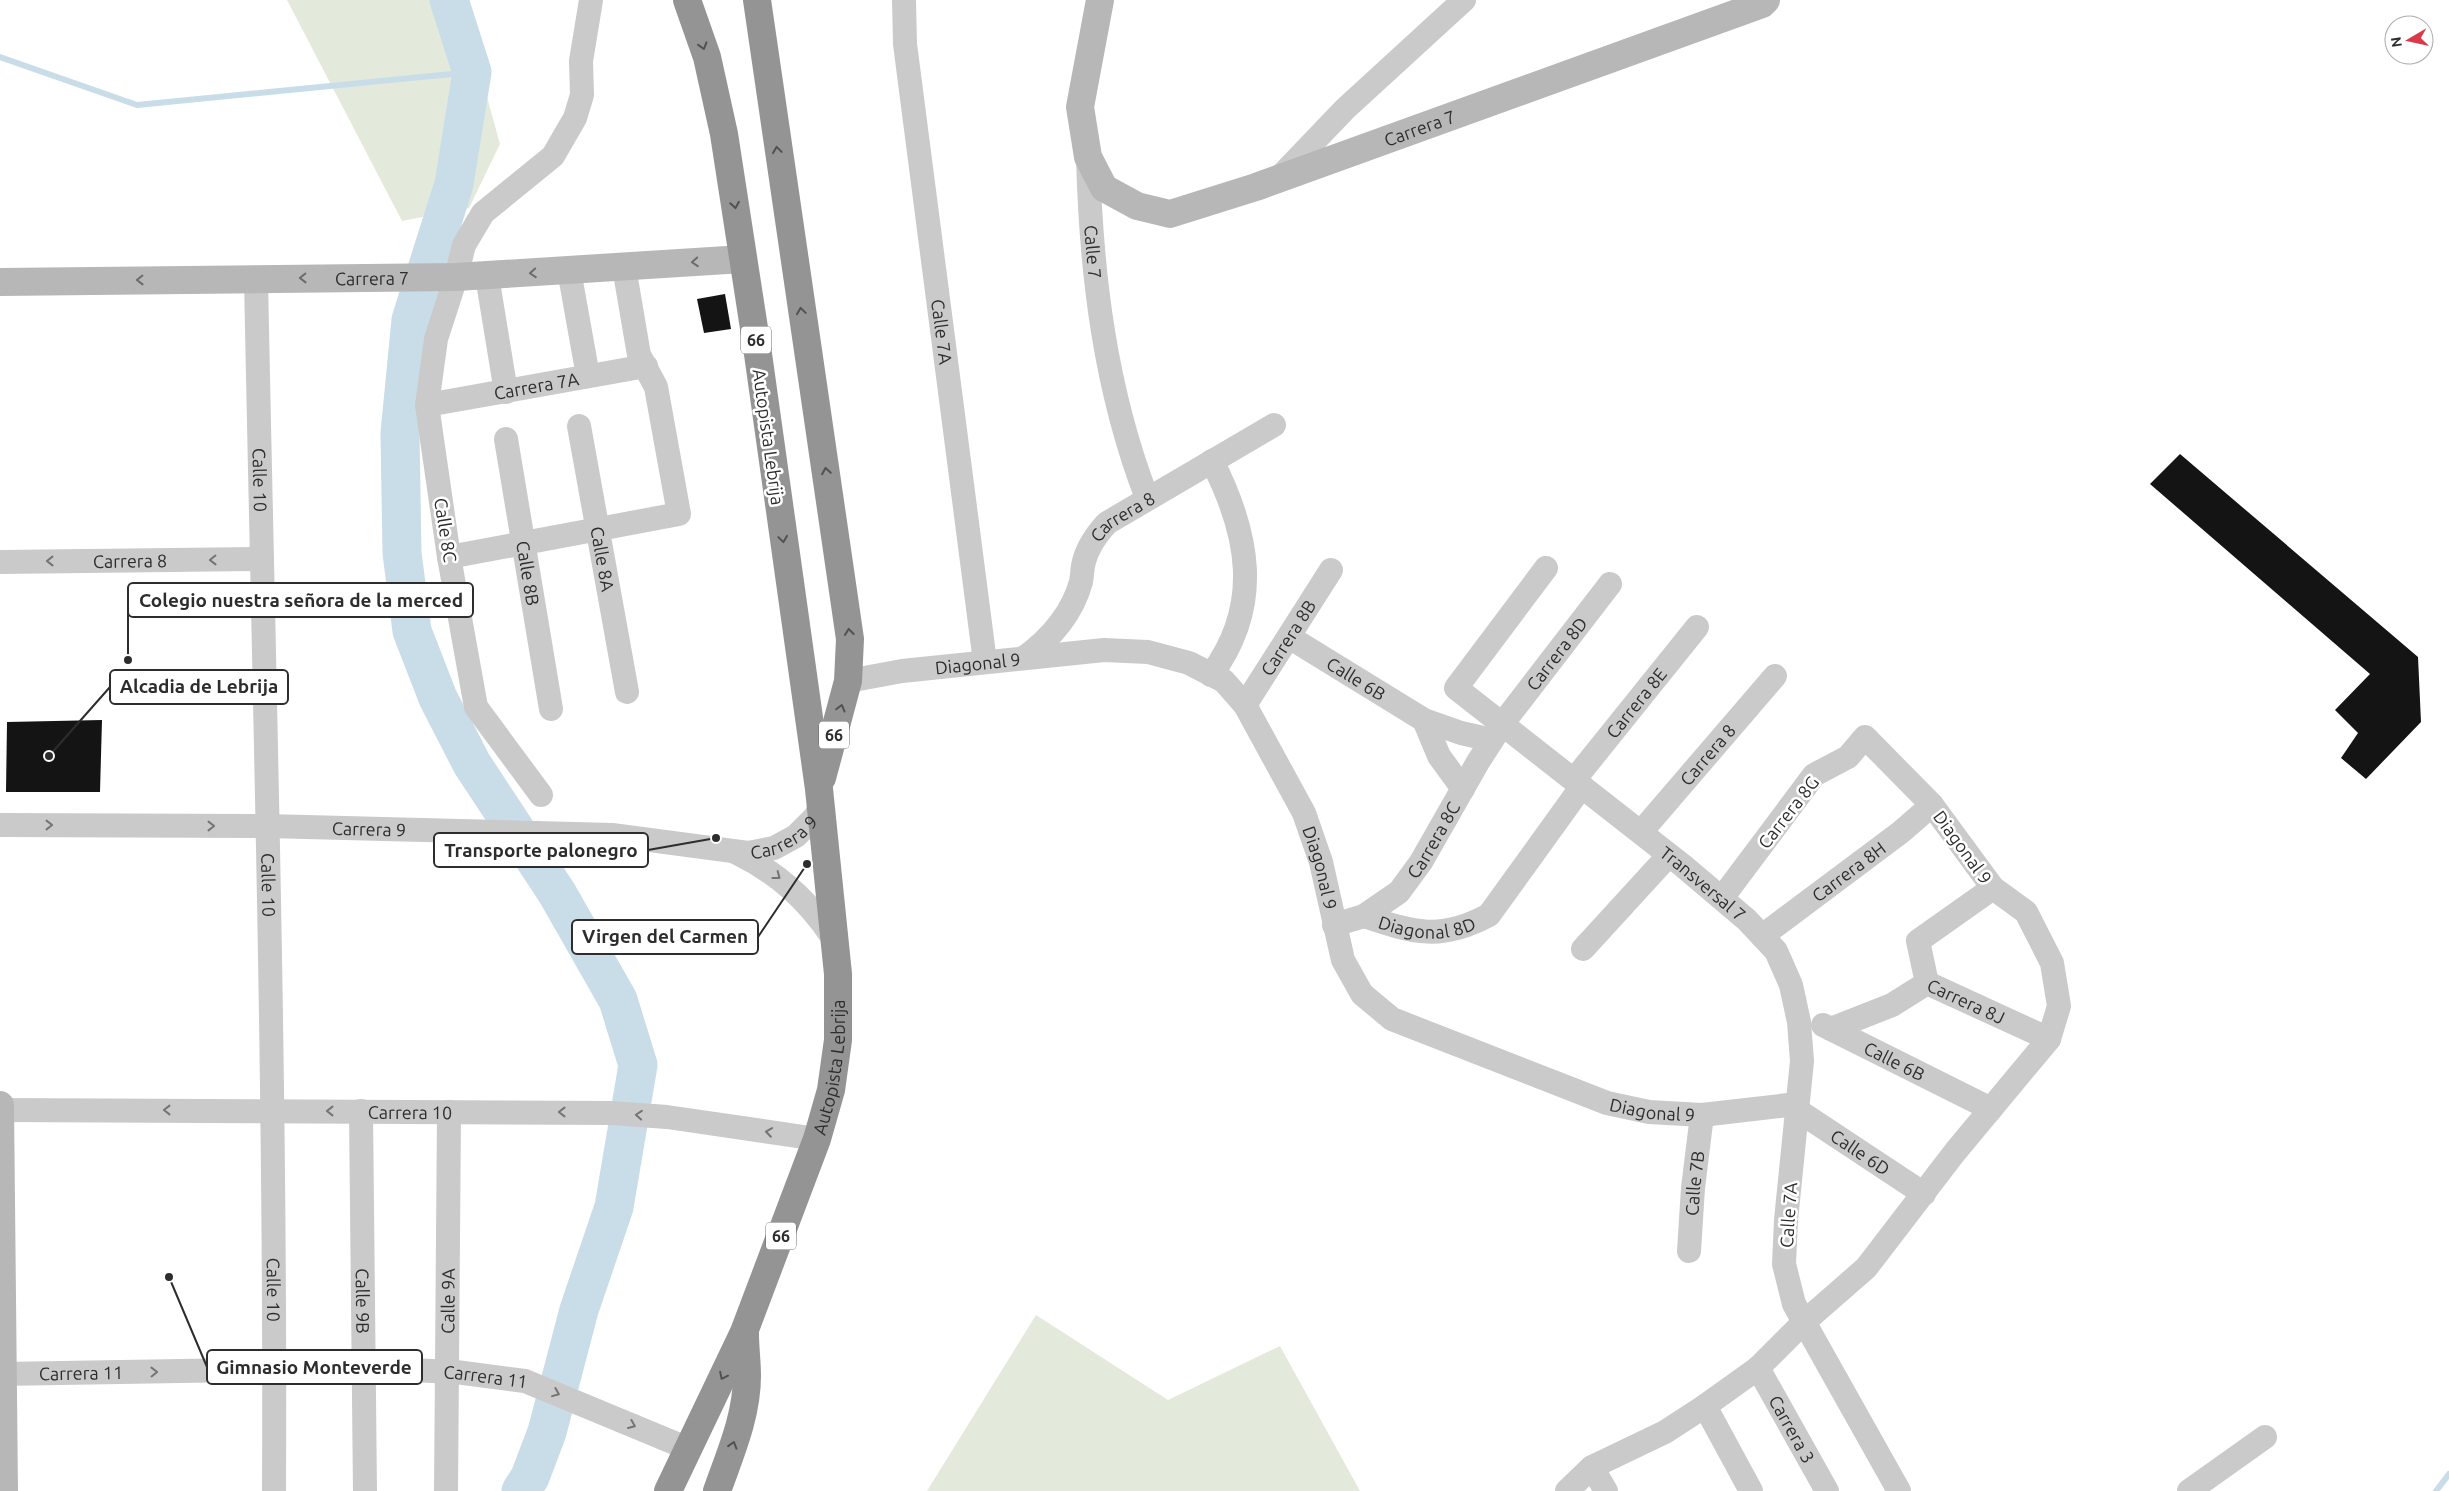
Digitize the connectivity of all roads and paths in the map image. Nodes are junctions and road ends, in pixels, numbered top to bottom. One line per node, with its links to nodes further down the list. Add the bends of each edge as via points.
1 (591, 0): 15 (street, Calle 8C, via 582,61 582,95 575,118 553,156 483,213)
2 (688, 0): 10 (highway, Autopista Lebrija / 66, one-way to 10, via 707,57 724,134)
3 (757, 0): 40 (highway, Autopista Lebrija / 66, one-way to 3, via 850,639 839,556)
4 (904, 0): 37 (street, Calle 7A, via 904,44)
5 (1100, 0): 8 (street, Calle 7, via 1080,108)
6 (1464, 0): 9 (street, via 1345,109)
7 (1763, 1): 9 (street, Carrera 7)
8 (1088, 157): 9 (street, Carrera 7, via 1104,188 1137,206 1170,214); 25 (street, Calle 7, via 1090,218 1104,345 1124,433)
9 (1279, 178)
10 (743, 259): 11 (street, Carrera 7, one-way to 11); 50 (highway, Autopista Lebrija / 66, one-way to 50)
11 (624, 267): 12 (street, Carrera 7); 17 (street, via 639,355)
12 (568, 270): 13 (street, Carrera 7, one-way to 13); 18 (street)
13 (487, 276): 15 (street, Carrera 7); 19 (street)
14 (256, 278): 15 (street, Carrera 7, one-way to 14); 16 (street, Carrera 7, one-way to 16); 29 (street, Calle 10)
15 (449, 278): 20 (street, Calle 8C)
16 (0, 282)
17 (646, 366): 18 (street, Carrera 7A); 26 (street, via 656,387 679,514)
18 (588, 376): 19 (street, Carrera 7A)
19 (506, 392): 20 (street, Carrera 7A)
20 (427, 405): 28 (street, Calle 8C)
21 (1274, 425): 24 (street, Carrera 8)
22 (578, 426): 26 (street, Calle 8A)
23 (506, 439): 27 (street, Calle 8B)
24 (1212, 461): 25 (street, Carrera 8); 38 (street, via 1235,515 1246,578 1241,618 1234,638)
25 (1147, 498): 36 (street, Carrera 8, via 1116,516 1099,532 1086,554 1081,580 1068,611 1049,637)
26 (597, 530): 27 (street); 41 (street, Calle 8A)
27 (524, 543): 28 (street); 43 (street, Calle 8B)
28 (449, 557): 49 (street, Calle 8C, via 476,707)
29 (261, 559): 30 (street, Carrera 8, one-way to 30); 53 (street, Calle 10)
30 (0, 562)
31 (1546, 568): 45 (street, Transversal 7, via 1456,688)
32 (1331, 570): 35 (street, Carrera 8B)
33 (1610, 584): 45 (street, Carrera 8D)
34 (1697, 627): 47 (street, Carrera 8E)
35 (1288, 637): 42 (street, Carrera 8B); 44 (street, Calle 6B)
36 (1024, 658): 37 (street, Diagonal 9); 38 (street, Diagonal 9, via 1104,650 1148,652 1189,663)
37 (985, 662): 40 (street, Diagonal 9)
38 (1211, 674): 42 (street, Diagonal 9, via 1224,681)
39 (1774, 676): 54 (street, Carrera 8)
40 (848, 681): 50 (highway, Autopista Lebrija / 66, one-way to 40)
41 (626, 692)
42 (1245, 705): 60 (street, Diagonal 9, via 1304,812 1321,862)
43 (550, 709)
44 (1424, 720): 45 (street, Calle 6B, via 1461,733); 48 (street, via 1439,756)
45 (1497, 731): 47 (street, Transversal 7); 48 (street, Carrera 8C)
46 (1865, 737): 51 (street, Diagonal 9); 58 (street, Carrera 8G, via 1848,757 1814,776)
47 (1578, 783): 54 (street, Transversal 7); 59 (street, Diagonal 8D, via 1489,915 1466,927 1441,932 1401,928)
48 (1462, 789): 59 (street, Carrera 8C, via 1422,862 1398,892)
49 (541, 794)
50 (820, 798): 55 (street, Carrera 9, via 806,827 786,843 761,851); 62 (highway, Autopista Lebrija / 66)
51 (1932, 805): 57 (street, Diagonal 9); 61 (street, Carrera 8H)
52 (0, 825): 53 (street, Carrera 9, one-way to 53)
53 (267, 826): 55 (street, Carrera 9, via 612,835); 72 (street, Calle 10)
54 (1640, 832): 56 (street, Transversal 7)
55 (735, 852): 62 (street, Carrera 9, one-way to 62, via 788,884 818,916)
56 (1669, 855): 58 (street, Transversal 7); 63 (street)
57 (1993, 888): 64 (street, via 1918,941); 67 (street, Diagonal 9, via 2026,912 2052,963 2059,1006)
58 (1722, 898): 61 (street, Transversal 7)
59 (1364, 916): 60 (street, Carrera 8C)
60 (1334, 925): 75 (street, Diagonal 9, via 1343,960 1362,994 1392,1019 1607,1103 1649,1112)
61 (1762, 936): 65 (street, Transversal 7, via 1776,951 1791,985)
62 (833, 938): 76 (highway, Autopista Lebrija / 66, via 838,974 838,1040 831,1090)
63 (1583, 949)
64 (1927, 983): 66 (street, Carrera 8J, via 1892,1005); 67 (street, Carrera 8J)
65 (1797, 1012): 66 (street, Calle 6B); 69 (street, Transversal 7, via 1802,1060)
66 (1830, 1029): 71 (street, Calle 6B)
67 (2049, 1039): 71 (street, Diagonal 9)
68 (0, 1105): 70 (street)
69 (1797, 1107): 75 (street, Diagonal 9); 77 (street, Calle 6D); 79 (street, Calle 7A, via 1784,1264 1794,1304)
70 (0, 1110): 72 (street, Carrera 10, one-way to 70); 85 (street)
71 (1991, 1110): 77 (street, Diagonal 9)
72 (271, 1111): 73 (street, Carrera 10, one-way to 72); 83 (street, Calle 10)
73 (361, 1111): 74 (street, Carrera 10); 81 (street, Calle 9B)
74 (450, 1112): 76 (street, Carrera 10, one-way to 74, via 611,1112); 84 (street, Calle 9A)
75 (1702, 1116): 78 (street, Calle 7B, via 1692,1188)
76 (817, 1139): 80 (highway, Autopista Lebrija / 66)
77 (1924, 1194): 79 (street, Diagonal 9, via 1866,1268)
78 (1689, 1251)
79 (1803, 1323): 82 (street, Diagonal 9); 100 (street, Calle 7A)
80 (744, 1332): 88 (highway, Autopista Lebrija / 66, one-way to 88); 95 (highway, Autopista Lebrija / 66, one-way to 80, via 734,1446 744,1404 747,1377)
81 (362, 1368): 83 (street, Carrera 11); 84 (street, Carrera 11); 92 (street, Calle 9B)
82 (1758, 1368): 86 (street, Diagonal 9); 99 (street, Carrera 3)
83 (274, 1369): 85 (street, Carrera 11, one-way to 83); 91 (street, Calle 10)
84 (448, 1371): 88 (street, Carrera 11, one-way to 88, via 525,1381); 93 (street, Calle 9A)
85 (1, 1374): 90 (street)
86 (1705, 1406): 89 (street, Diagonal 9, via 1664,1432); 98 (street)
87 (2265, 1437): 101 (street)
88 (689, 1449): 94 (highway, Autopista Lebrija / 66)
89 (1592, 1467): 96 (street, Diagonal 9); 97 (street)
90 (4, 1491)
91 (274, 1491)
92 (365, 1491)
93 (446, 1491)
94 (668, 1491)
95 (717, 1491)
96 (1566, 1491)
97 (1606, 1491)
98 (1751, 1491)
99 (1827, 1491)
100 (1899, 1491)
101 (2189, 1491)

